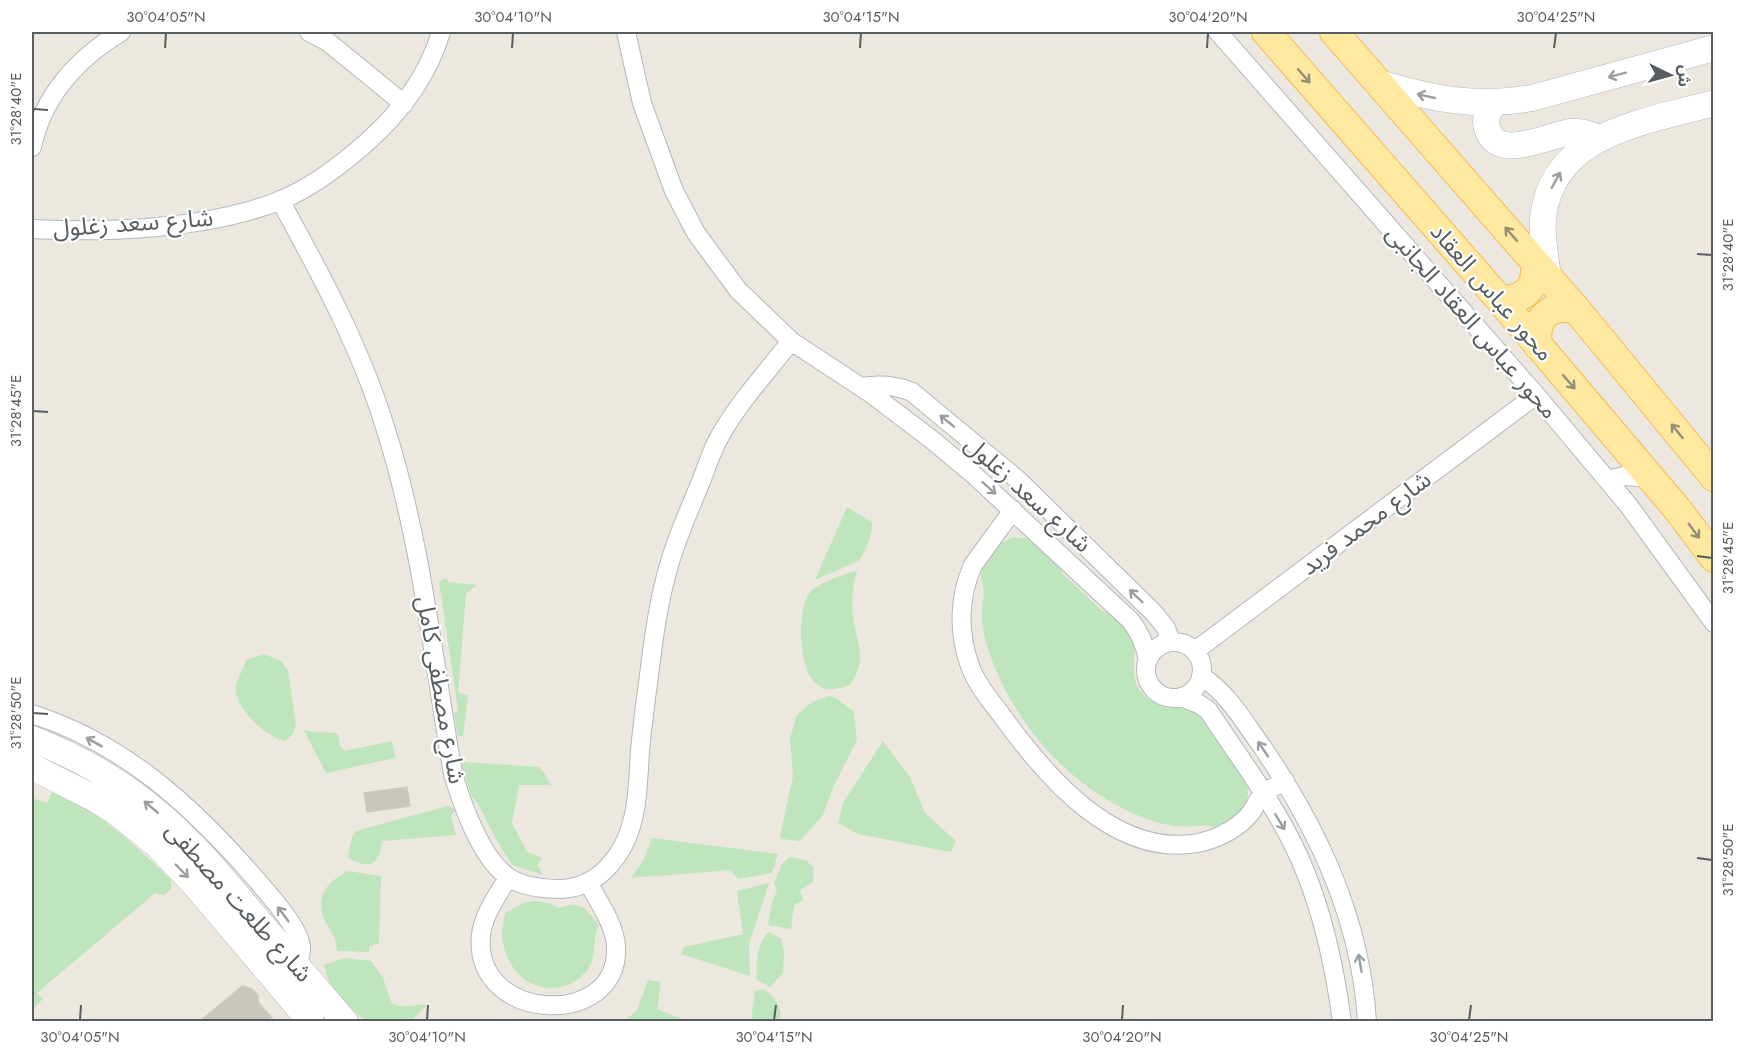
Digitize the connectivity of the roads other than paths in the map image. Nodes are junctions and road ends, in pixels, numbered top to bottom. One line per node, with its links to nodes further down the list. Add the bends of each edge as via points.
1 (121, 32): 14 (street, via 96,47 65,78 47,107)
2 (309, 32): 12 (street, via 328,42)
3 (441, 32): 12 (street, شارع سعد زغلول, via 430,62)
4 (626, 32): 20 (street, شارع سعد زغلول, via 642,103 674,191 696,233 738,290)
5 (1218, 32): 23 (street, محور عباس العقاد الجانبى)
6 (1266, 32): 18 (main road, محور عباس العقاد, one-way to 18)
7 (1334, 32): 9 (main road)
8 (1713, 48): 10 (street, one-way to 10, via 1532,98)
9 (1379, 83): 10 (street, one-way to 9, via 1457,102); 17 (main road, one-way to 9)
10 (1495, 103): 13 (street, via 1486,123 1491,137 1502,145 1515,146 1569,132)
11 (1713, 103): 13 (street)
12 (404, 104): 15 (street, شارع سعد زغلول, via 344,162 308,187)
13 (1598, 138): 17 (street, one-way to 13, via 1543,217 1549,192 1569,160)
14 (32, 147)
15 (280, 200): 16 (street, شارع سعد زغلول, via 228,216 178,225); 40 (street, شارع مصطفى كامل, via 352,338 385,426 414,538 453,774 469,821)
16 (32, 229)
17 (1542, 270): 18 (main road, via 1524,295); 19 (main road)
18 (1500, 300): 21 (main road, محور عباس العقاد)
19 (1576, 309): 21 (main road, via 1563,307 1540,320); 24 (main road, one-way to 19)
20 (790, 341): 22 (street, شارع سعد زغلول); 41 (street, via 719,438 684,524 661,603 631,824 618,854)
21 (1538, 346): 25 (main road, محور عباس العقاد, one-way to 25)
22 (861, 387): 27 (street, شارع سعد زغلول, one-way to 27, via 931,439); 30 (street, شارع سعد زغلول, one-way to 22, via 1154,613 1018,480 912,392 877,384)
23 (1536, 395): 26 (street, محور عباس العقاد الجانبى); 31 (street, شارع محمد فريد)
24 (1713, 477)
25 (1652, 478): 26 (street, via 1624,476); 28 (main road, محور عباس العقاد, one-way to 28)
26 (1608, 480): 29 (street, محور عباس العقاد الجانبى)
27 (1013, 510): 32 (street, شارع سعد زغلول, via 1130,620 1142,638); 39 (street, via 973,565 963,596 961,619 969,665 980,687 1034,760 1089,810 1143,841 1170,844 1213,839 1234,829 1251,813)
28 (1713, 558)
29 (1713, 623)
30 (1171, 642): 31 (street); 32 (street, via 1153,651)
31 (1195, 651): 33 (street)
32 (1148, 660): 34 (street, via 1146,669 1151,686 1164,696)
33 (1201, 676): 34 (street, via 1190,693); 38 (street, one-way to 33, via 1227,698)
34 (1180, 697): 39 (street, via 1208,710)
35 (32, 714): 42 (street, one-way to 35, via 301,949 296,931 200,818 123,759 72,730)
36 (32, 739): 42 (street, شارع طلعت مصطفى, one-way to 36, via 207,859 171,825 109,777)
37 (32, 767): 43 (street, شارع طلعت مصطفى, one-way to 43, via 99,801 156,844)
38 (1285, 781): 39 (street); 46 (street, one-way to 38, via 1364,982 1349,916 1324,854)
39 (1263, 793): 45 (street, one-way to 45, via 1286,830 1320,909 1335,968)
40 (508, 877): 41 (street, via 548,889); 41 (street, via 485,920 481,935 483,958 491,979 504,991 536,1005 553,1006 587,998 602,988 615,963 615,935)
41 (589, 884)
42 (297, 967): 44 (street, شارع طلعت مصطفى)
43 (311, 1022)
44 (345, 1022)
45 (1342, 1022)
46 (1367, 1022)

